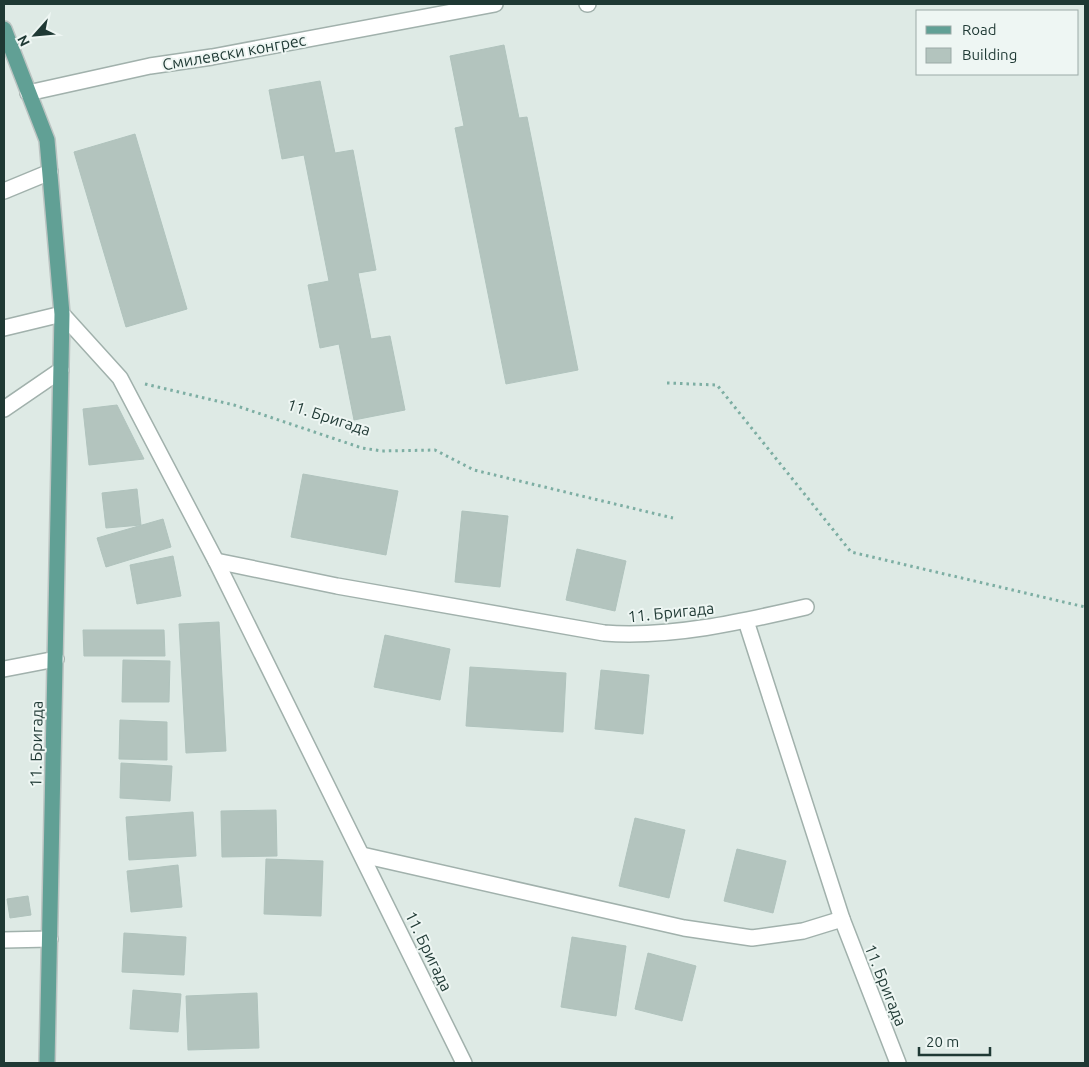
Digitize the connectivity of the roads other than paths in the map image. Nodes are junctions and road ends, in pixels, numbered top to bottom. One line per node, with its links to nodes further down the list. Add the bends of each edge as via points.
1 (487, 5): 2 (street, Смилевски конгрес)
2 (440, 9): 4 (street, Смилевски конгрес)
3 (4, 29): 4 (main road, 11. Бригада)
4 (28, 93): 5 (main road, 11. Бригада, via 47,140)
5 (50, 172): 6 (street); 7 (main road, 11. Бригада)
6 (4, 191)
7 (62, 314): 8 (street); 9 (main road, 11. Бригада); 11 (street, 11. Бригада, via 120,378)
8 (4, 328)
9 (61, 370): 10 (street); 14 (main road, 11. Бригада)
10 (4, 410)
11 (216, 561): 13 (street, 11. Бригада, via 337,586 604,633 635,635); 16 (street, 11. Бригада)
12 (806, 607): 13 (street, 11. Бригада)
13 (746, 621): 17 (street, 11. Бригада)
14 (56, 659): 15 (street); 18 (main road, 11. Бригада)
15 (4, 669)
16 (362, 855): 17 (street, via 684,928 752,938 804,931); 21 (street, 11. Бригада)
17 (842, 919): 22 (street, 11. Бригада)
18 (50, 939): 19 (street); 20 (main road, 11. Бригада)
19 (4, 940)
20 (48, 1063)
21 (464, 1063)
22 (898, 1063)

